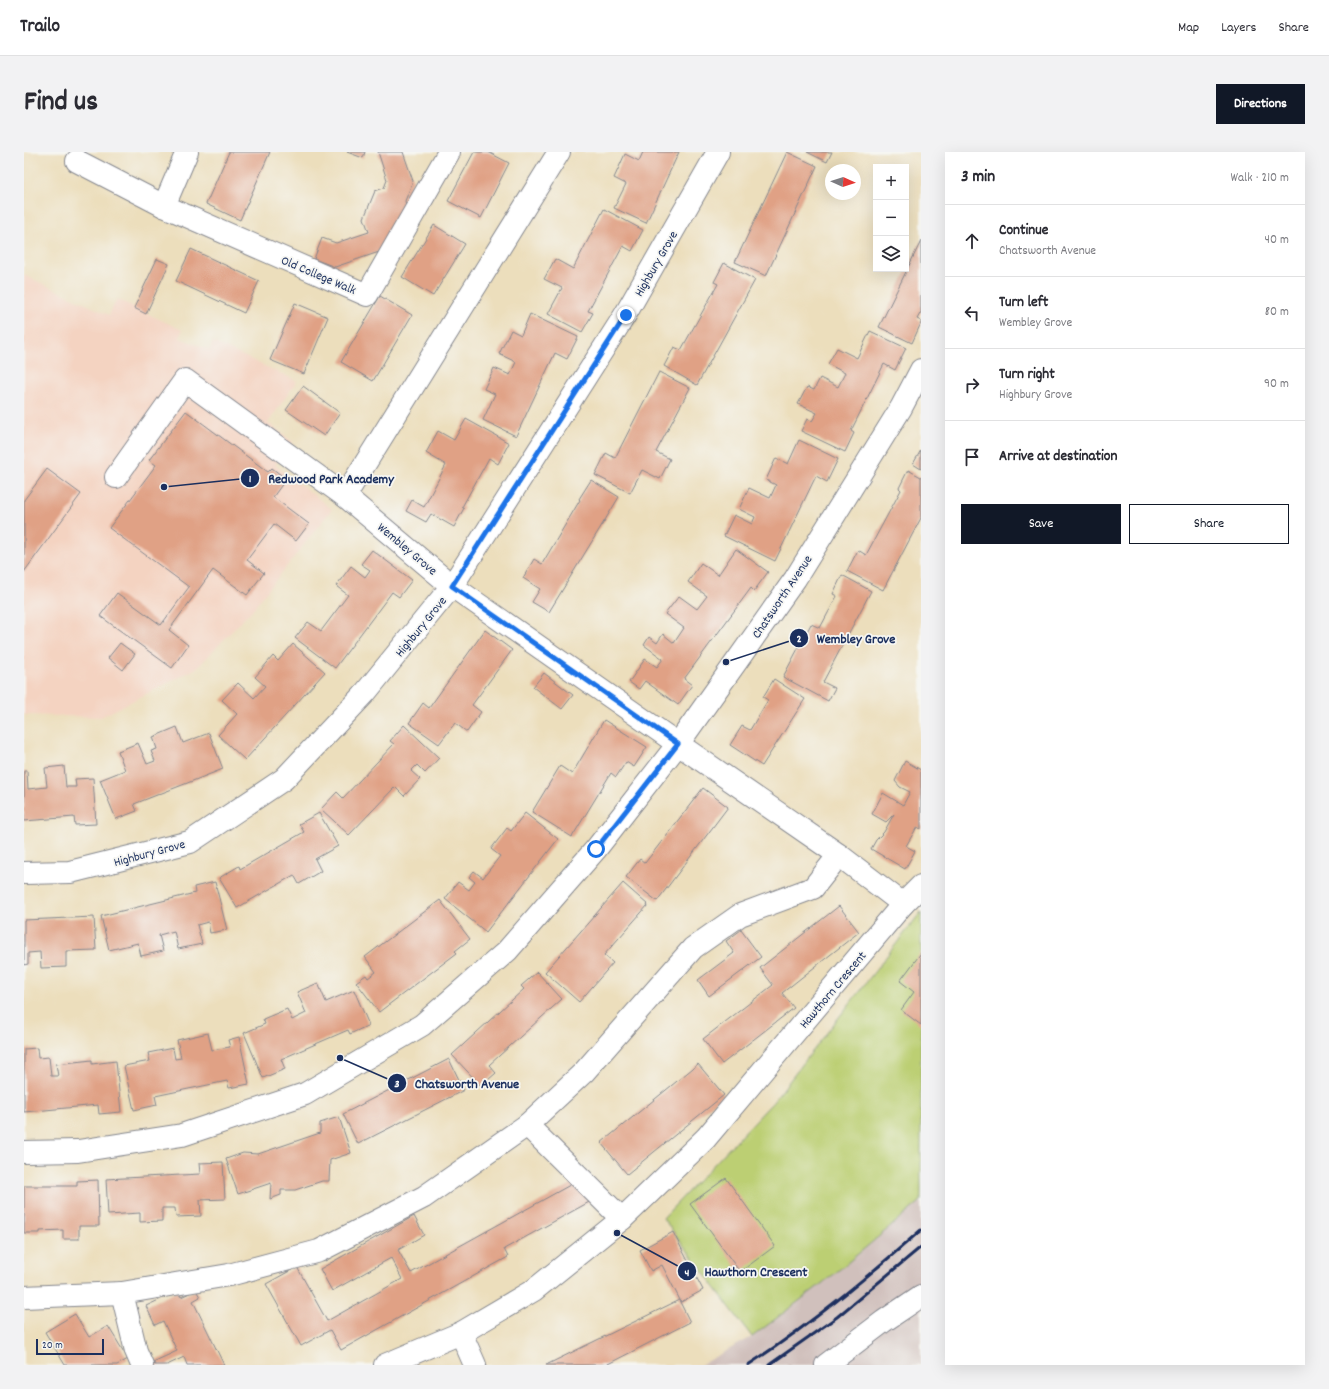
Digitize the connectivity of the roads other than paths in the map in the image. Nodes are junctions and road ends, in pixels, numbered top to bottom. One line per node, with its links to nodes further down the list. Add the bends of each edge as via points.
1 (187, 152): 6 (street)
2 (449, 152): 6 (street, Old College Walk, via 367,295)
3 (559, 152): 9 (street)
4 (718, 152): 10 (street, Highbury Grove, via 626,315)
5 (77, 161): 6 (street)
6 (164, 206)
7 (921, 370): 11 (street, Chatsworth Avenue, via 795,579)
8 (116, 477): 9 (street, Wembley Grove, via 185,380)
9 (345, 496): 10 (street, Wembley Grove)
10 (452, 586): 11 (street, Wembley Grove); 13 (street, Highbury Grove, via 365,693 284,779 271,788 190,842 70,872)
11 (678, 744): 12 (street, Wembley Grove); 17 (street, Chatsworth Avenue, via 596,849 507,951 422,1025 305,1094 190,1132 78,1151)
12 (839, 855): 15 (street, Wembley Grove); 16 (street, via 813,888 740,915 693,948 584,1072)
13 (24, 873)
14 (921, 886): 15 (street, Hawthorn Crescent)
15 (903, 904): 18 (street, Hawthorn Crescent, via 706,1138)
16 (527, 1125): 18 (street); 19 (street, via 424,1197 319,1251 229,1275)
17 (24, 1152)
18 (622, 1219): 22 (street, Hawthorn Crescent, via 534,1290)
19 (122, 1293): 21 (street); 23 (street, via 136,1351)
20 (921, 1296): 26 (street)
21 (24, 1297)
22 (461, 1333): 24 (street, Hawthorn Crescent); 25 (street)
23 (142, 1365)
24 (385, 1365)
25 (474, 1365)
26 (826, 1365)

